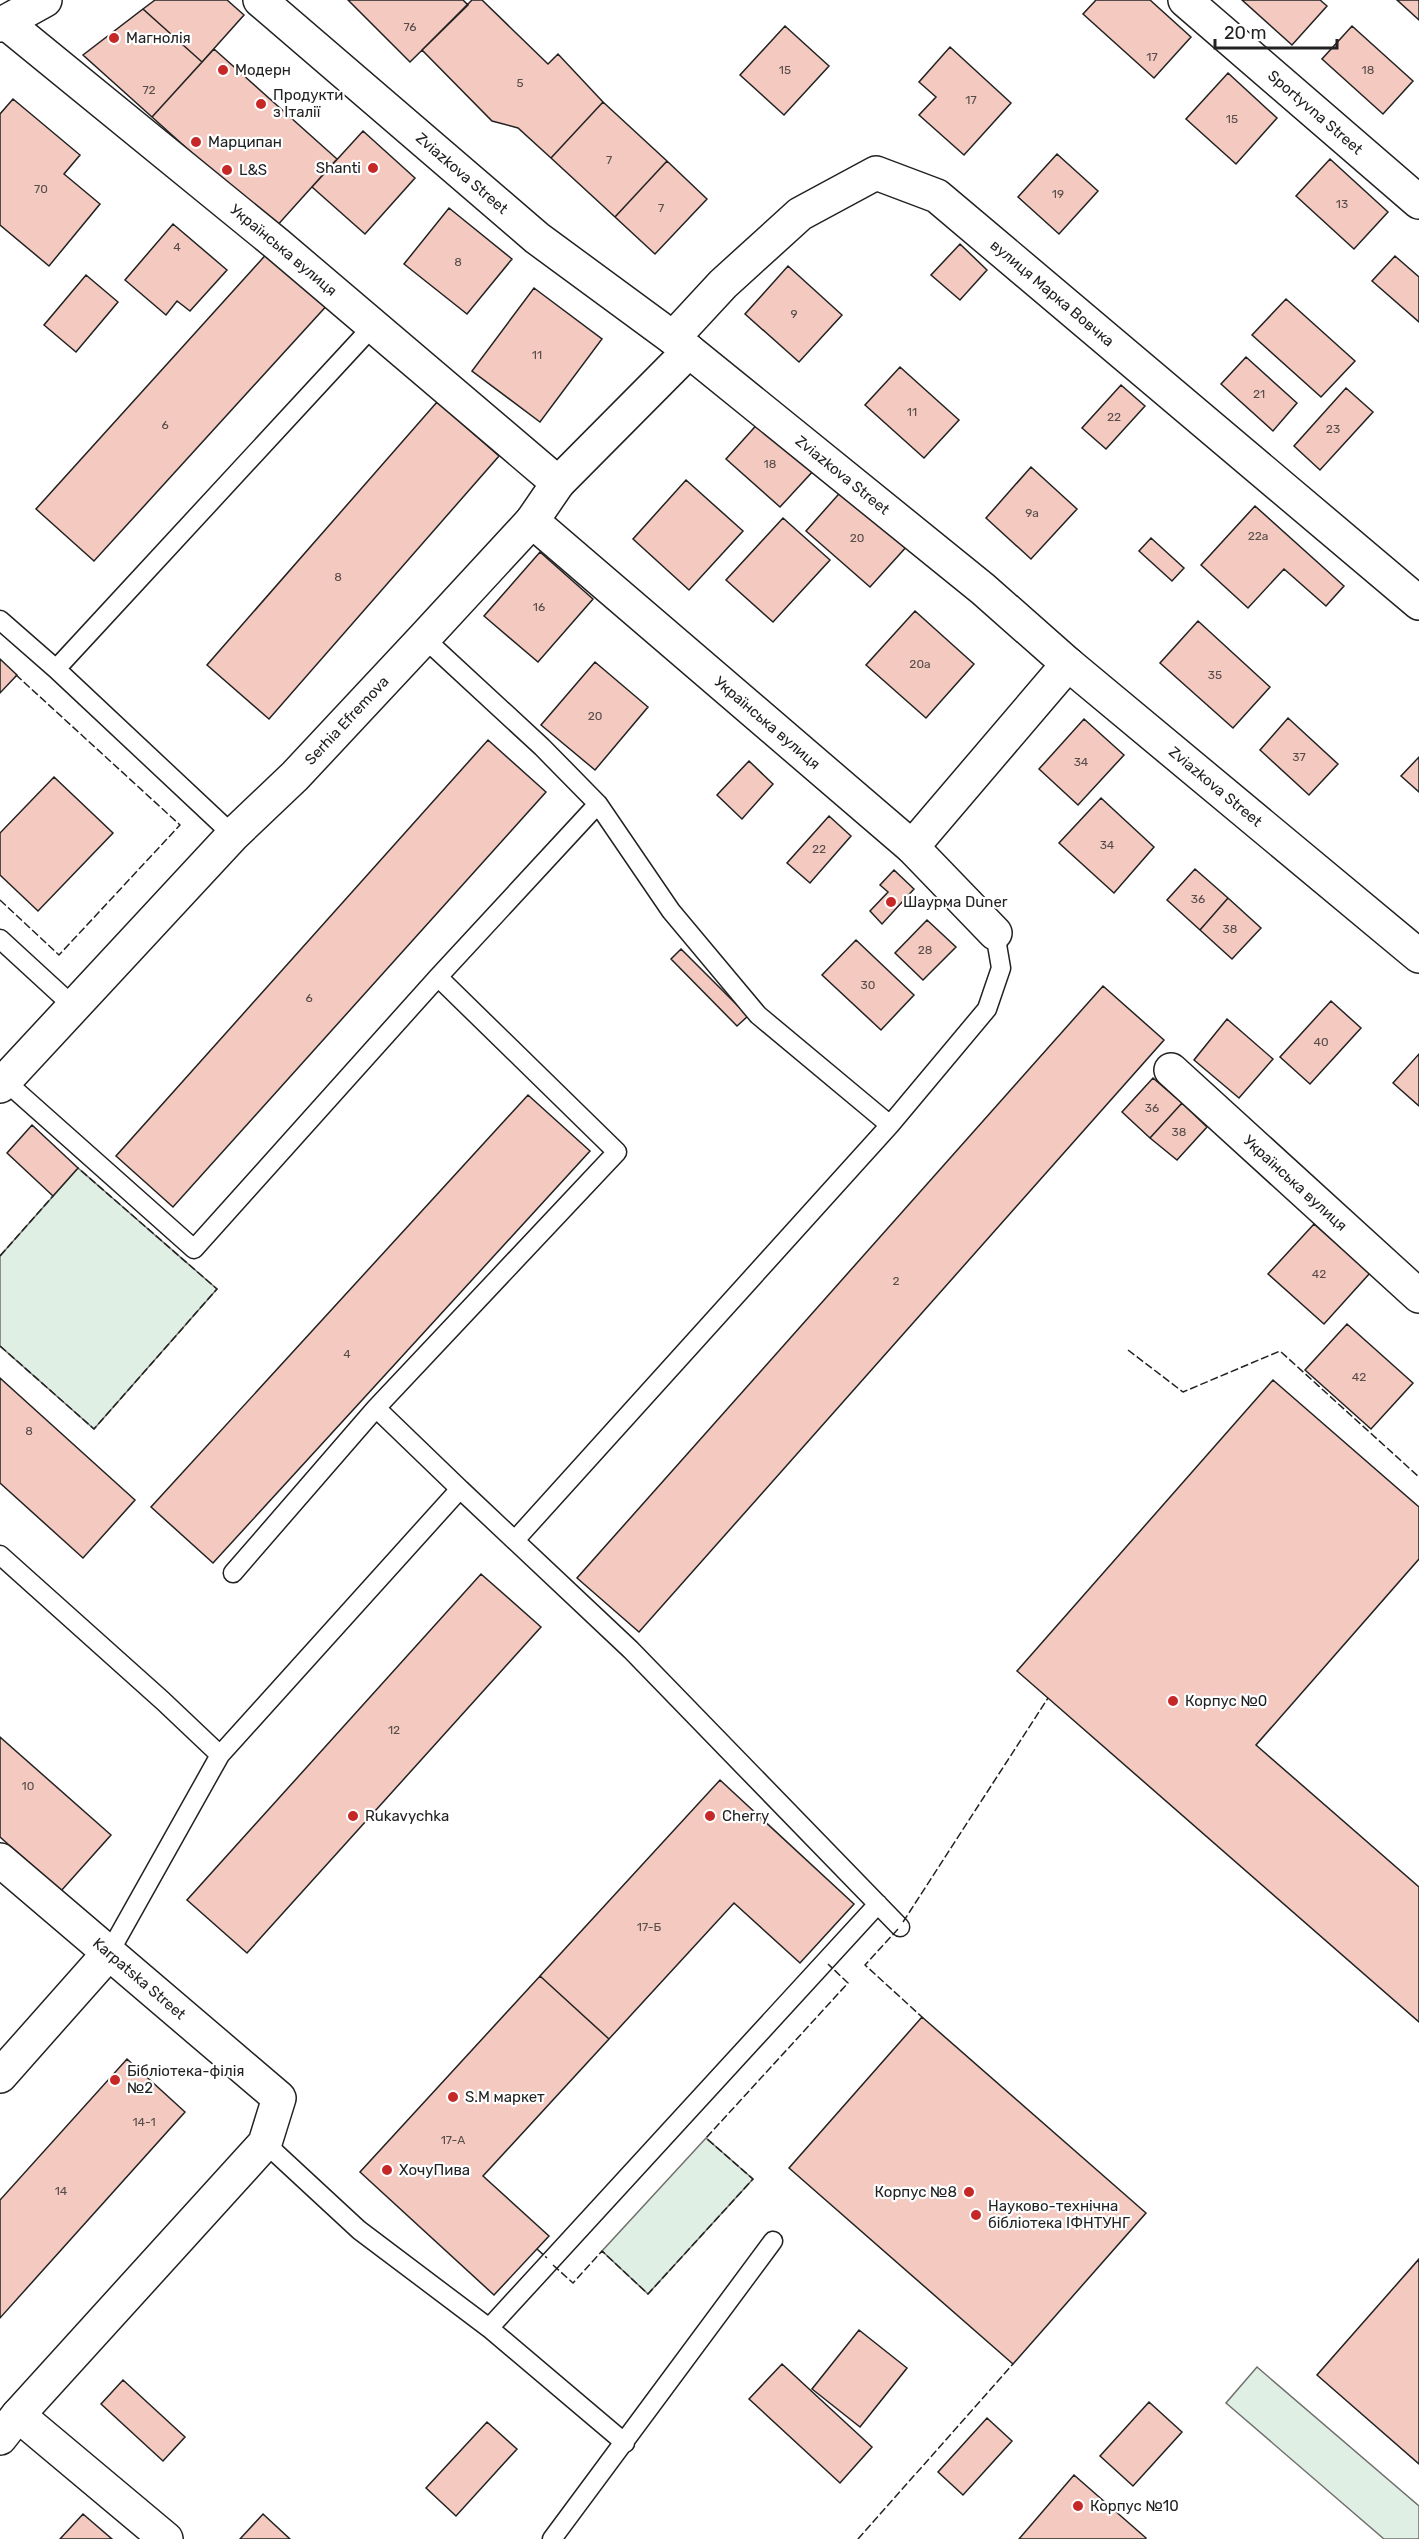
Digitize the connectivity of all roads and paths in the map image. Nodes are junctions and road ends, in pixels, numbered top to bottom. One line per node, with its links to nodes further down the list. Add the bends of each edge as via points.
1 (45, 0): 4 (street)
2 (260, 0): 7 (street, Zviazkova Street, via 537,238)
3 (1185, 0): 5 (street, Sportyvna Street)
4 (2, 24): 6 (street, Українська вулиця)
5 (1419, 202)
6 (373, 326): 8 (street, Українська вулиця); 14 (lane)
7 (681, 345): 8 (street, Serhia Efremova); 10 (street, вулиця Марка Вовчка, via 723,284 800,213 876,173 937,196); 13 (street, Zviazkova Street, via 983,589)
8 (558, 483): 9 (street, Serhia Efremova)
9 (532, 521): 12 (street, Serhia Efremova); 17 (street, Українська вулиця)
10 (1419, 603)
11 (0, 620): 14 (lane)
12 (424, 638): 15 (lane); 16 (street, Serhia Efremova, via 295,776)
13 (1068, 664): 17 (street); 20 (street, Zviazkova Street)
14 (56, 669): 16 (lane)
15 (598, 804): 21 (lane); 25 (lane, via 671,911 758,1015)
16 (233, 835): 22 (street, Serhia Efremova)
17 (912, 847): 18 (street, Українська вулиця)
18 (995, 933): 25 (lane, via 1001,968 987,1009)
19 (0, 939): 22 (lane)
20 (1419, 956)
21 (438, 977): 24 (lane, via 194,1249); 27 (lane, via 617,1152)
22 (73, 1006): 24 (street, Serhia Efremova)
23 (1171, 1070): 26 (street, Українська вулиця)
24 (2, 1083)
25 (890, 1125): 29 (lane)
26 (1419, 1296)
27 (376, 1408): 28 (lane); 31 (lane)
28 (460, 1489): 29 (lane); 32 (lane)
29 (516, 1539): 34 (lane, via 631,1650)
30 (0, 1555): 32 (lane)
31 (233, 1572)
32 (220, 1755): 36 (lane)
33 (0, 1860): 36 (street, Karpatska Street)
34 (878, 1904): 35 (lane); 40 (lane)
35 (900, 1927)
36 (109, 1953): 37 (street); 38 (street, Karpatska Street, via 279,2098)
37 (0, 2076)
38 (265, 2143): 40 (lane, via 359,2230); 41 (street)
39 (773, 2241): 42 (lane)
40 (489, 2328): 42 (lane)
41 (9, 2426): 43 (street)
42 (625, 2443): 44 (lane)
43 (166, 2539)
44 (552, 2539)

